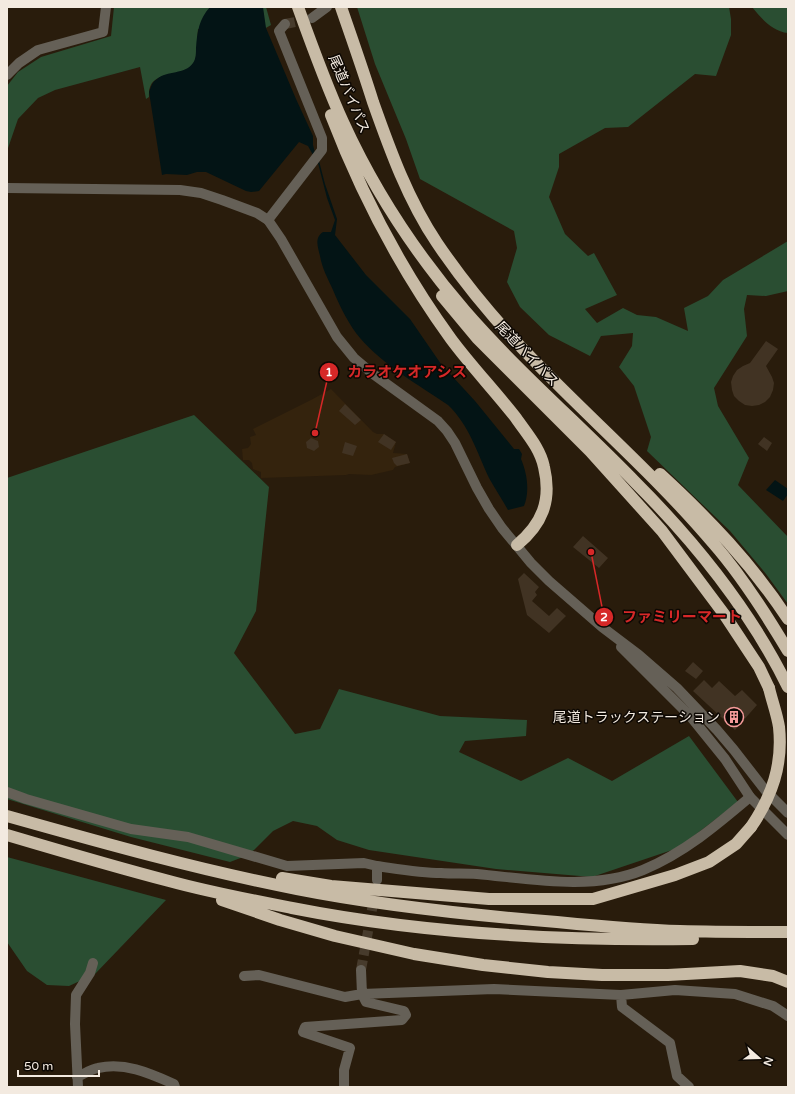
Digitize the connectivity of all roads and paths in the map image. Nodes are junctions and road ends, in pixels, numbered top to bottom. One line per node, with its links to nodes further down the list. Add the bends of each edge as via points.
1 (106, 7): 8 (street, via 103,32 38,50)
2 (294, 7): 13 (highway, via 335,124 397,256 451,339 510,410 540,453 546,482 543,511 529,535)
3 (298, 7): 10 (highway, 尾道バイパス, via 343,122)
4 (327, 7): 6 (street)
5 (341, 7): 12 (highway, 尾道バイパス, via 395,162 415,206 459,274 489,312)
6 (312, 18)
7 (285, 24): 11 (street, via 280,31 322,138 322,150)
8 (7, 75)
9 (7, 188): 11 (street, via 180,190 222,200 257,212)
10 (386, 204): 17 (highway, 尾道バイパス, via 438,278 465,311 528,378 636,482 698,550 753,624); 24 (highway, bridge, via 408,245 453,310 477,338 590,451 662,531 724,614 759,667 769,688 779,726 776,777 762,810 736,844 709,862 675,876 593,899 489,899 331,886)
11 (268, 220): 13 (street, via 337,337 354,358 372,374 438,421 447,431 489,509)
12 (553, 379): 14 (highway, via 696,507 740,554); 16 (highway, 尾道バイパス, via 655,480 714,544 764,612)
13 (517, 545): 15 (street, via 549,581)
14 (788, 618)
15 (602, 627): 19 (street, via 691,717 725,759); 20 (street, via 639,654 678,688 717,730 765,790)
16 (788, 651)
17 (788, 687)
18 (7, 792): 25 (street, via 131,829 188,837 286,866 364,863)
19 (750, 797): 23 (street); 25 (street, via 694,843 642,870 610,879 562,882)
20 (788, 813)
21 (7, 816): 24 (highway)
22 (7, 835): 27 (highway)
23 (788, 835)
24 (176, 862): 28 (highway, via 298,889 467,915 679,931)
25 (377, 866): 26 (street)
26 (377, 880)
27 (170, 881): 29 (highway, via 293,908 408,926 461,931 596,939); 33 (highway, via 280,920 414,954 541,971 602,975 668,975 740,971 773,976)
28 (788, 932)
29 (788, 938)
30 (93, 963): 37 (street, via 90,973 76,995)
31 (361, 970): 34 (street)
32 (244, 976): 34 (street, via 260,975 345,997)
33 (788, 982)
34 (362, 994): 35 (street, via 494,989); 39 (street, via 366,1002 404,1011 406,1015 402,1020 305,1027 303,1032 350,1048 344,1070)
35 (621, 995): 36 (street, via 675,990 735,994 773,1006); 40 (street, via 622,1007 670,1043 677,1076)
36 (788, 1016)
37 (78, 1082): 38 (street, via 97,1068 127,1066)
38 (176, 1087)
39 (344, 1087)
40 (690, 1087)

